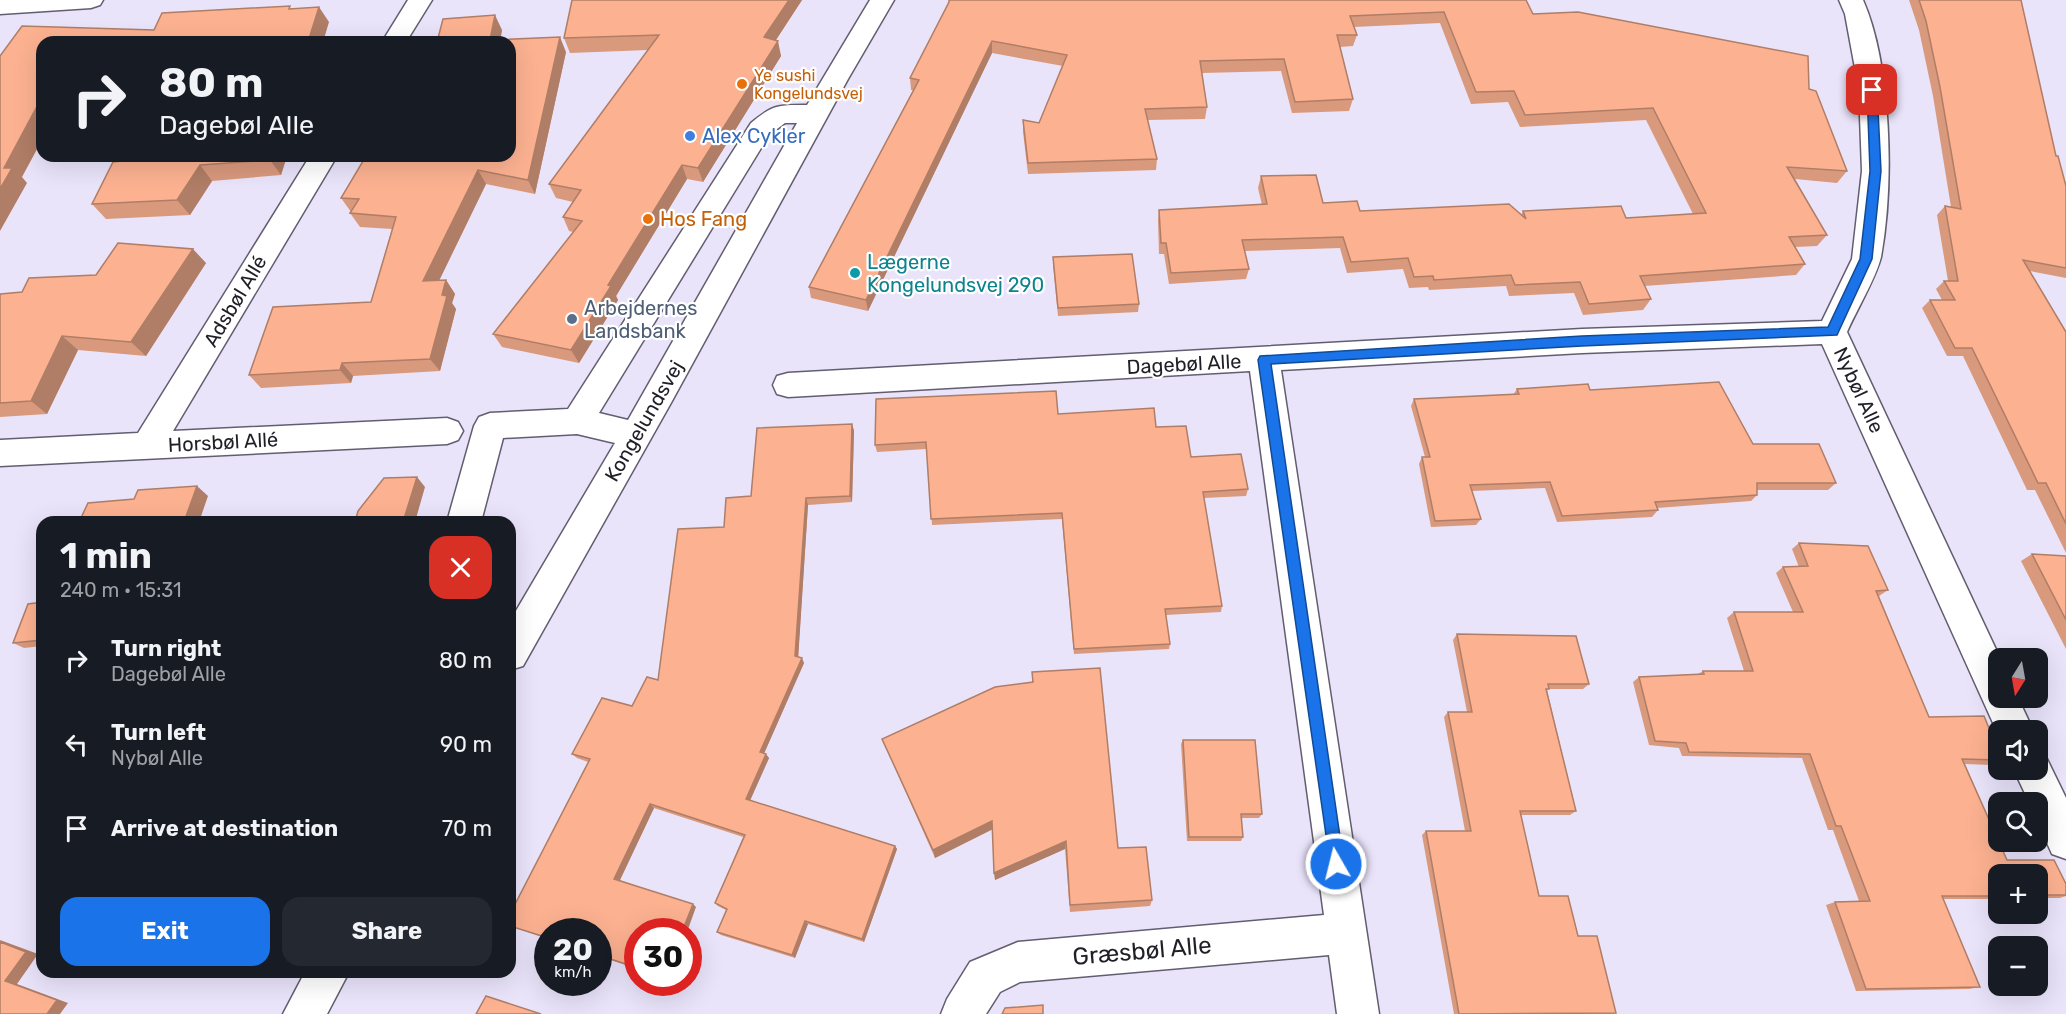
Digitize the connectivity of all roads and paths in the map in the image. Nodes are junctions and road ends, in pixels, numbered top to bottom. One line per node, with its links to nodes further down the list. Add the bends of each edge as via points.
1 (92, 0): 5 (street)
2 (420, 0): 6 (street)
3 (882, 0): 7 (street, Kongelundsvej)
4 (1851, 0): 9 (street, Nybøl Alle, via 1872,90 1876,171 1866,259)
5 (3, 10)
6 (398, 36)
7 (815, 114): 12 (street, via 779,114 760,129); 14 (street, Kongelundsvej)
8 (320, 162): 15 (street, Adsbøl Allé)
9 (1832, 332): 10 (street, Dagebøl Alle, via 1582,341); 19 (street, Nybøl Alle)
10 (1264, 360): 11 (street, Dagebøl Alle); 22 (street)
11 (788, 385)
12 (577, 421): 14 (street); 17 (street, via 490,426)
13 (447, 430): 15 (street, Horsbøl Allé)
14 (636, 435): 18 (street, Kongelundsvej)
15 (147, 446): 16 (street, Horsbøl Allé)
16 (0, 453)
17 (466, 516)
18 (516, 634)
19 (1988, 671)
20 (2038, 780): 21 (street)
21 (2066, 840)
22 (1346, 933): 25 (street, Græsbøl Alle, via 1018,962 985,977); 26 (street)
23 (325, 978): 24 (street)
24 (304, 1014)
25 (962, 1014)
26 (1358, 1014)

